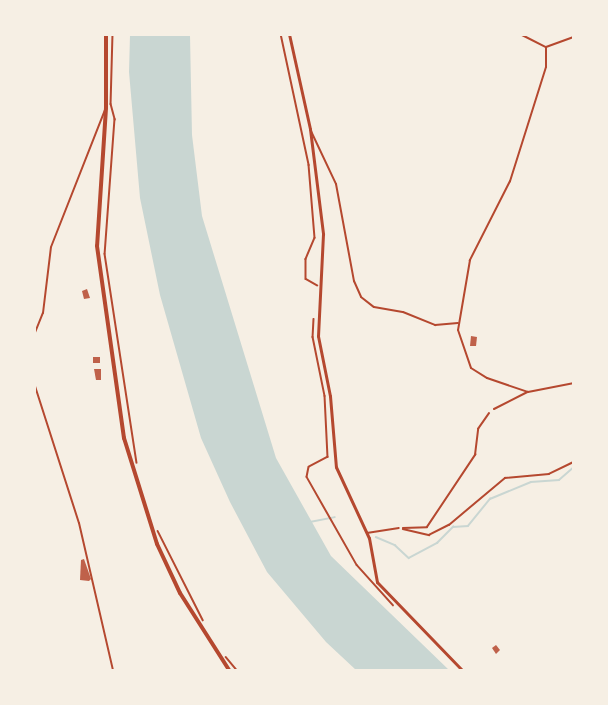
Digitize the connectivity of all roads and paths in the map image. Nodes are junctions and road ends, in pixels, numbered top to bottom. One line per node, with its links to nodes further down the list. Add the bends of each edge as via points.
1 (106, 34): 8 (main road)
2 (113, 34): 22 (path, via 111,104 115,119 105,254)
3 (281, 34): 12 (path, via 303,125 312,189 315,238 306,260 306,279 316,284)
4 (289, 34): 9 (street)
5 (520, 34): 7 (street)
6 (573, 37): 7 (street)
7 (546, 47): 14 (street, via 546,66 510,181 470,260)
8 (106, 108): 10 (main road); 11 (street)
9 (310, 129): 14 (street, via 336,184 354,280 361,297 374,307 404,312 435,325); 26 (street, via 324,251 318,340 330,399 334,457)
10 (104, 133): 11 (street); 30 (main road, via 97,246 120,415 135,481 157,544 180,593)
11 (93, 136): 15 (street, via 51,247 43,313)
12 (318, 291)
13 (315, 317): 23 (path, via 313,337 325,396 328,457 309,467 306,474)
14 (458, 323): 18 (street, via 471,368)
15 (34, 335)
16 (34, 382): 29 (street, via 79,524)
17 (573, 383): 18 (street)
18 (528, 392): 19 (street)
19 (494, 409)
20 (489, 413): 24 (path, via 478,429 474,455 427,527)
21 (573, 462): 24 (path, via 549,474 505,478 449,525 429,535)
22 (138, 468)
23 (330, 517)
24 (399, 528): 26 (lane)
25 (158, 530): 27 (path)
26 (367, 533): 32 (street, via 377,582)
27 (207, 628)
28 (223, 652): 31 (path)
29 (113, 670)
30 (229, 670)
31 (237, 670)
32 (462, 670)

